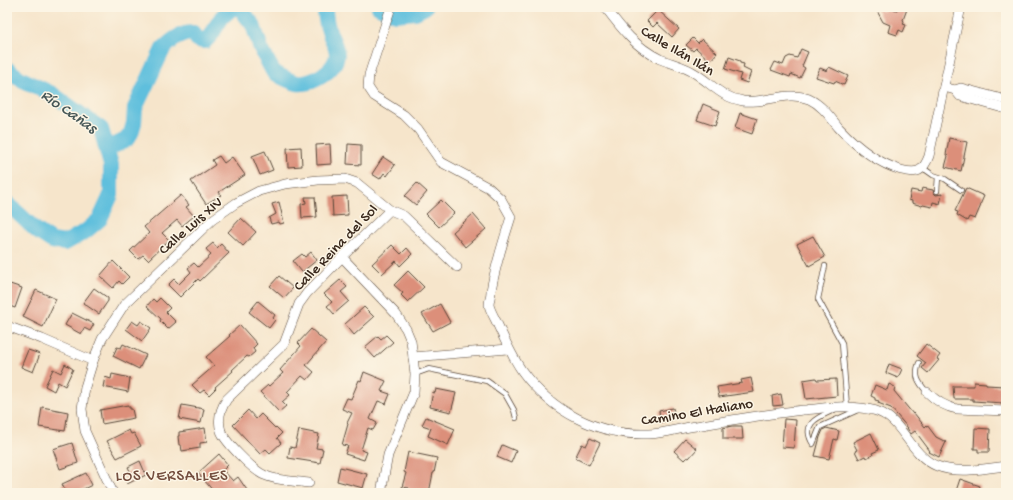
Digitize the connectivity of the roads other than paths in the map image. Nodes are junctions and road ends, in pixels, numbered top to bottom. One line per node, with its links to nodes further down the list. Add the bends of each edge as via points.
1 (390, 7): 17 (street, Camino El Italiano, via 368,76 368,87 374,96 404,115 418,129 441,162 489,188 501,199 511,217 499,256 489,306)
2 (605, 7): 8 (street, Calle Ilán Ilán, via 623,31 640,47 695,73 723,94 750,102 792,96 808,99 823,108 848,138 870,155 894,168 918,172)
3 (960, 7): 4 (street)
4 (944, 87): 5 (street); 8 (street, via 929,156)
5 (955, 90): 6 (street, via 961,88); 7 (street, via 960,96)
6 (1006, 100)
7 (1006, 108)
8 (923, 168): 9 (lane)
9 (938, 177): 10 (lane); 11 (lane)
10 (961, 190)
11 (937, 191)
12 (390, 210): 13 (street, Calle Reina del Sol); 15 (street, Calle Luis XIV, via 404,216); 19 (street, Calle Luis XIV, via 357,183 344,179 285,184 259,191 212,220 124,305 102,339)
13 (342, 257): 18 (street, via 396,314 411,341); 28 (street, Calle Reina del Sol, via 299,304 284,344 227,399 220,418 222,431 253,468 263,475)
14 (825, 266): 23 (lane, via 818,299 842,343)
15 (457, 267)
16 (7, 326): 19 (street)
17 (508, 349): 18 (street); 23 (street, Camino El Italiano, via 529,379 555,404 591,426 617,432 661,433 754,416)
18 (413, 357): 21 (street)
19 (93, 361): 29 (street, Calle Luis XIV, via 82,409 85,431)
20 (918, 363): 22 (lane, via 915,372)
21 (415, 374): 26 (lane, via 429,369 487,381 505,394); 30 (street, via 414,392 388,454)
22 (927, 392): 25 (street, via 942,404 957,410)
23 (843, 407): 24 (street, Camino El Italiano); 24 (lane, via 811,424 808,434 813,444 820,427)
24 (862, 409): 27 (street, Camino El Italiano, via 887,416 921,456 936,466 963,470)
25 (1006, 411)
26 (516, 418)
27 (1006, 466)
28 (309, 483)
29 (113, 493)
30 (381, 493)

